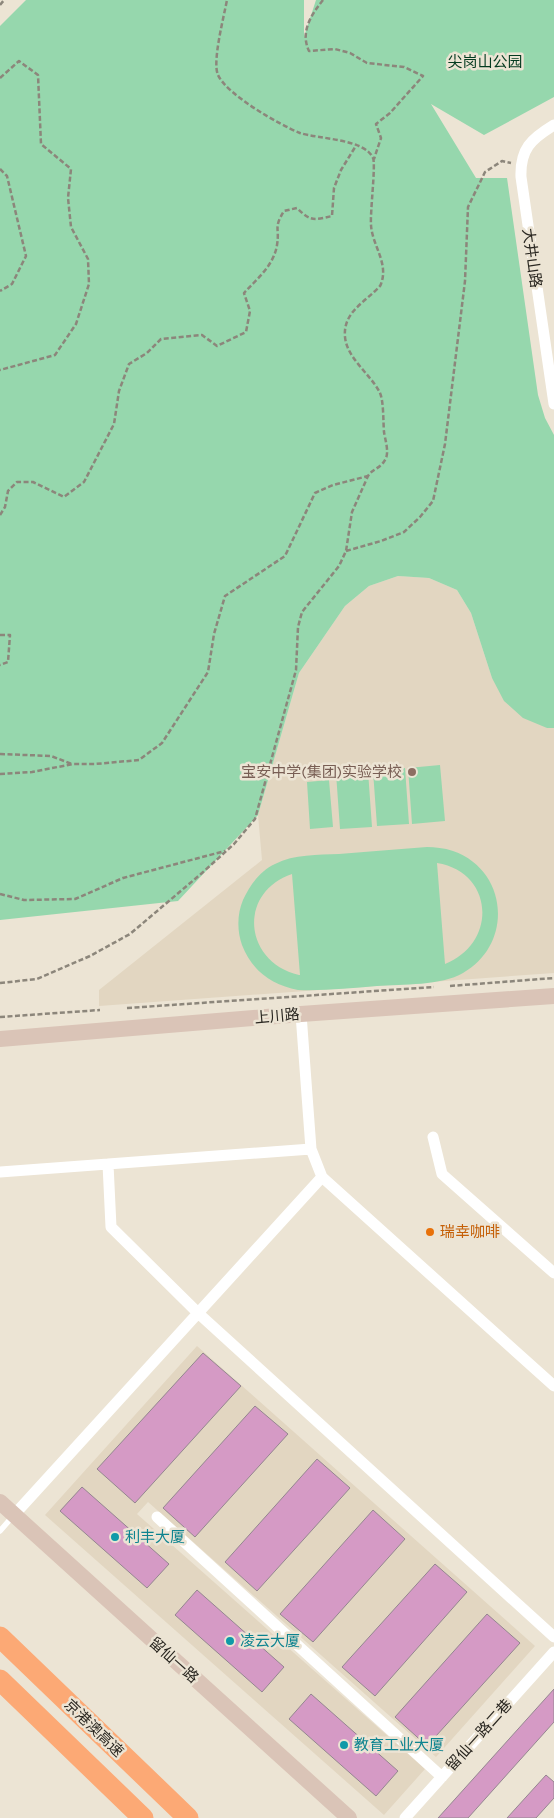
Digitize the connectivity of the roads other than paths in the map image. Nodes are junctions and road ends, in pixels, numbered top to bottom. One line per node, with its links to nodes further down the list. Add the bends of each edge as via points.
1 (554, 125): 2 (street, 大井山路, via 531,142 520,164)
2 (554, 404)
3 (554, 996): 4 (main road, 上川路)
4 (301, 1014): 5 (main road, 上川路); 7 (street)
5 (0, 1039)
6 (433, 1137): 11 (street, via 442,1174)
7 (311, 1149): 8 (street); 10 (street)
8 (108, 1164): 9 (street); 12 (street, via 111,1226)
9 (0, 1172)
10 (322, 1177): 12 (street); 13 (street)
11 (554, 1273)
12 (198, 1313): 15 (street); 19 (street)
13 (554, 1386)
14 (0, 1502): 15 (main road, 留仙一路)
15 (14, 1515): 17 (lane); 25 (main road, 留仙一路)
16 (157, 1517): 22 (street)
17 (0, 1531)
18 (0, 1637): 24 (highway, 京港澳高速)
19 (554, 1637)
20 (553, 1656): 22 (street, 留仙一路二巷)
21 (0, 1680): 23 (highway, 京港澳高速)
22 (442, 1777): 26 (street, 留仙一路二巷)
23 (143, 1818)
24 (188, 1818)
25 (349, 1818)
26 (405, 1818)

